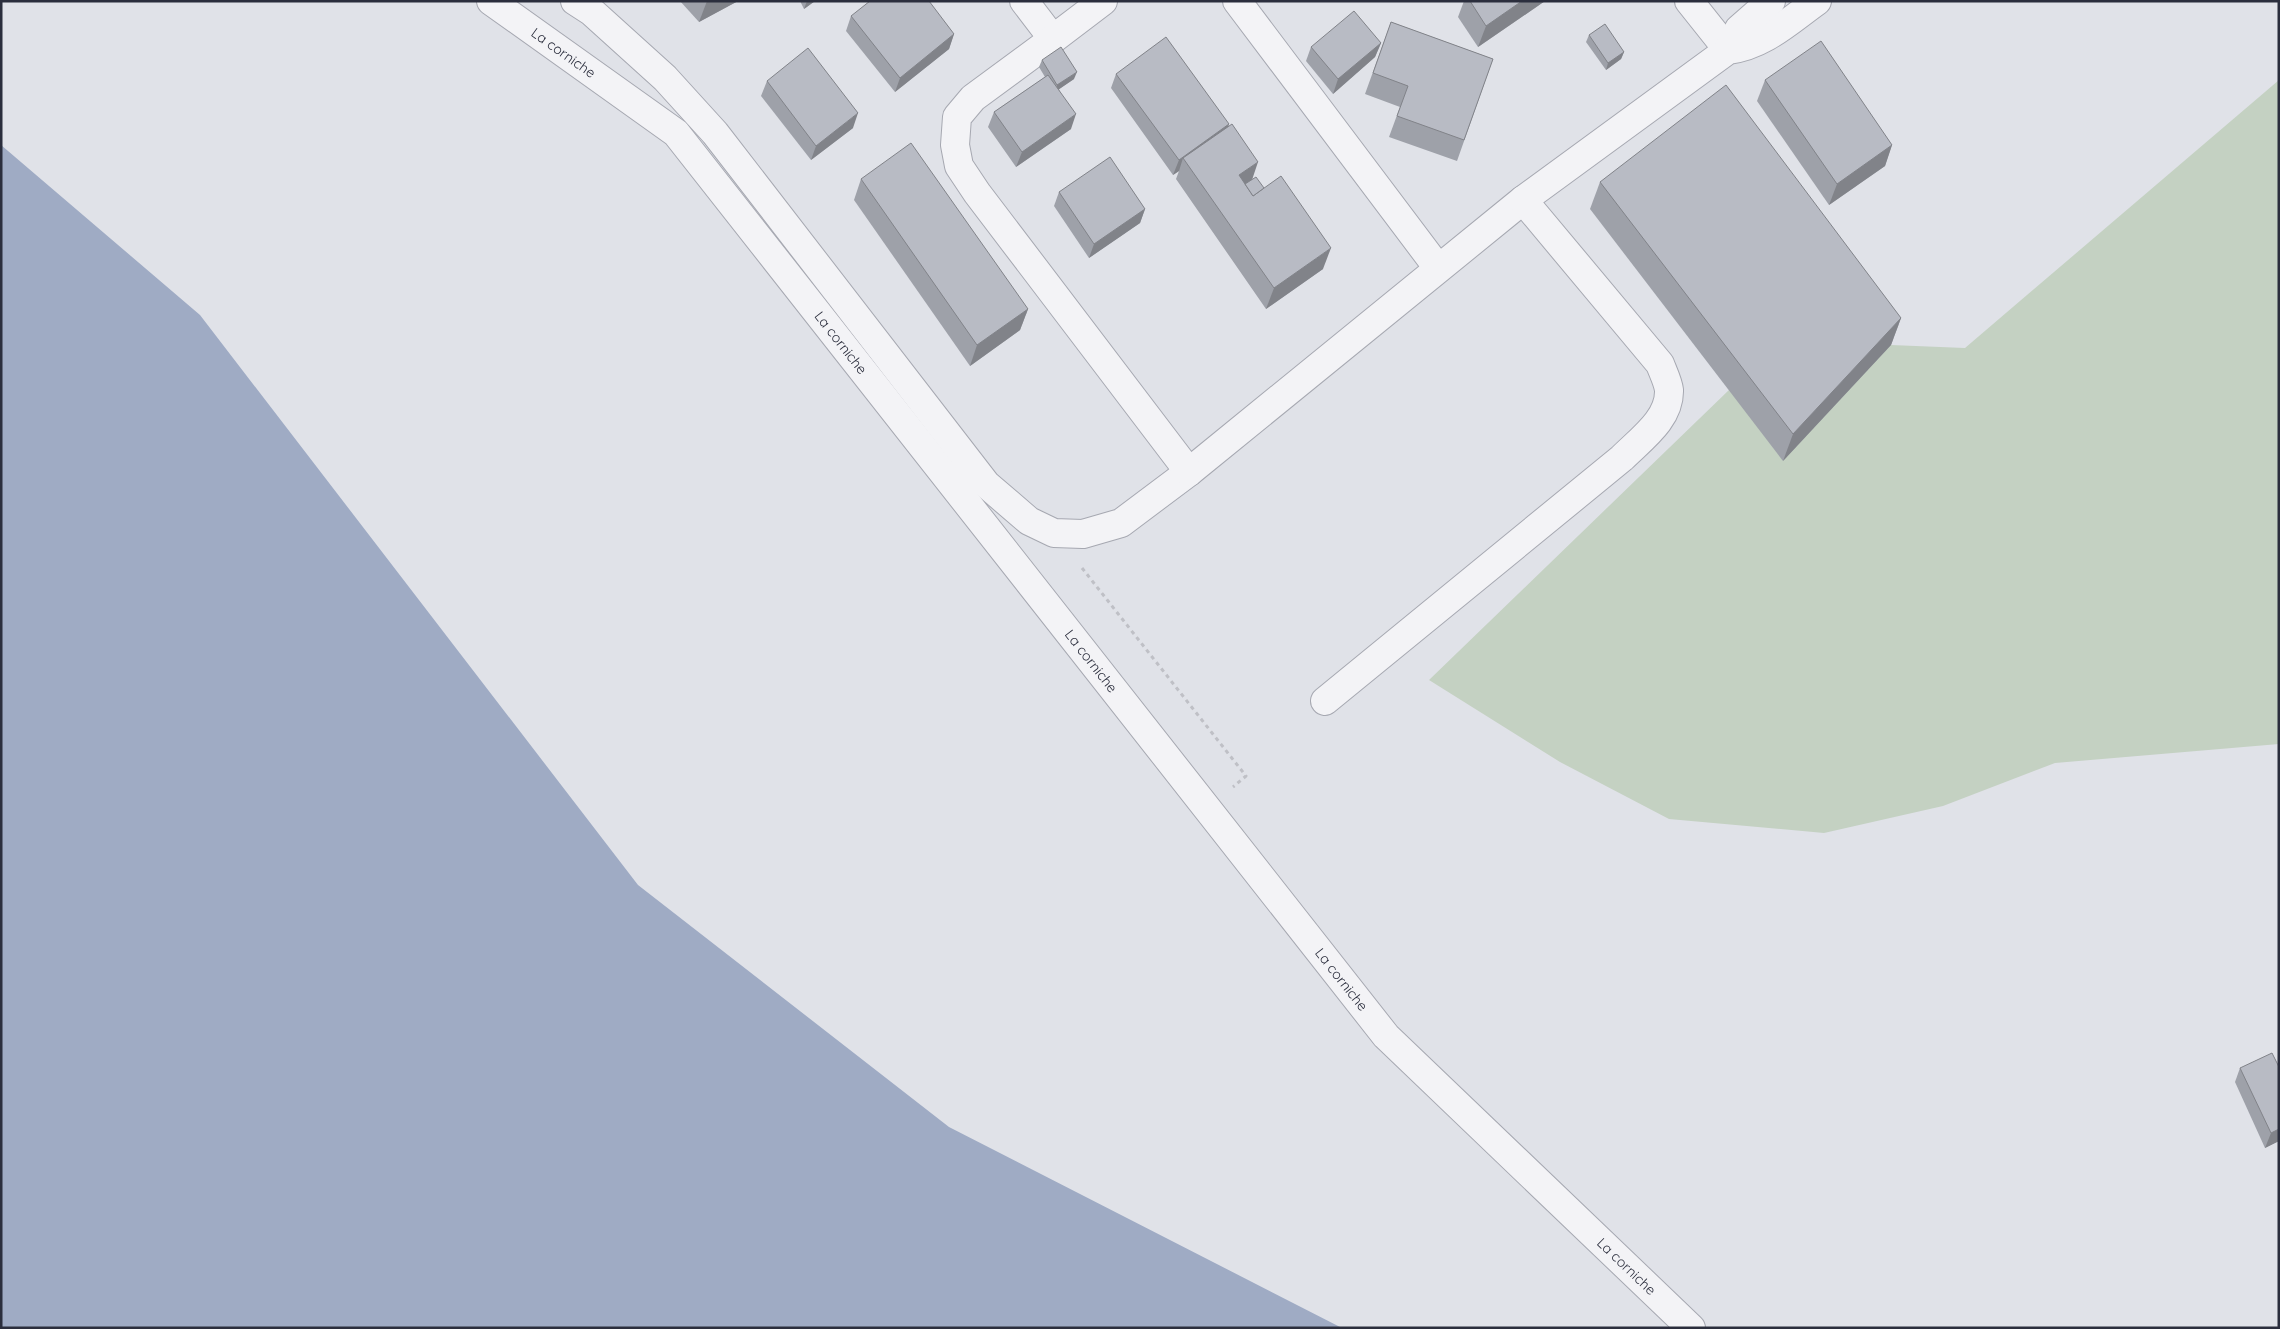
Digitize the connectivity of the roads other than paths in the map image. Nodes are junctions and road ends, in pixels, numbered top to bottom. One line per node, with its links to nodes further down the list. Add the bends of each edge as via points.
1 (491, 1): 15 (street, La corniche, via 676,133 1386,1036)
2 (574, 1): 13 (street, via 592,12 665,78 715,133 986,484 1029,521 1054,533 1083,534 1121,523)
3 (1024, 1): 9 (street)
4 (1103, 1): 9 (street)
5 (1237, 1): 12 (street)
6 (1690, 1): 10 (street)
7 (1771, 1): 10 (street, via 1739,29)
8 (1807, 4): 10 (street, via 1769,36 1751,45)
9 (1052, 39): 13 (street, via 973,98 957,117 955,145 959,166)
10 (1728, 50): 11 (street)
11 (1523, 200): 12 (street); 14 (street, via 1660,364 1669,389 1665,412 1622,458)
12 (1438, 268): 13 (street)
13 (1189, 472)
14 (1325, 701)
15 (1691, 1328)

